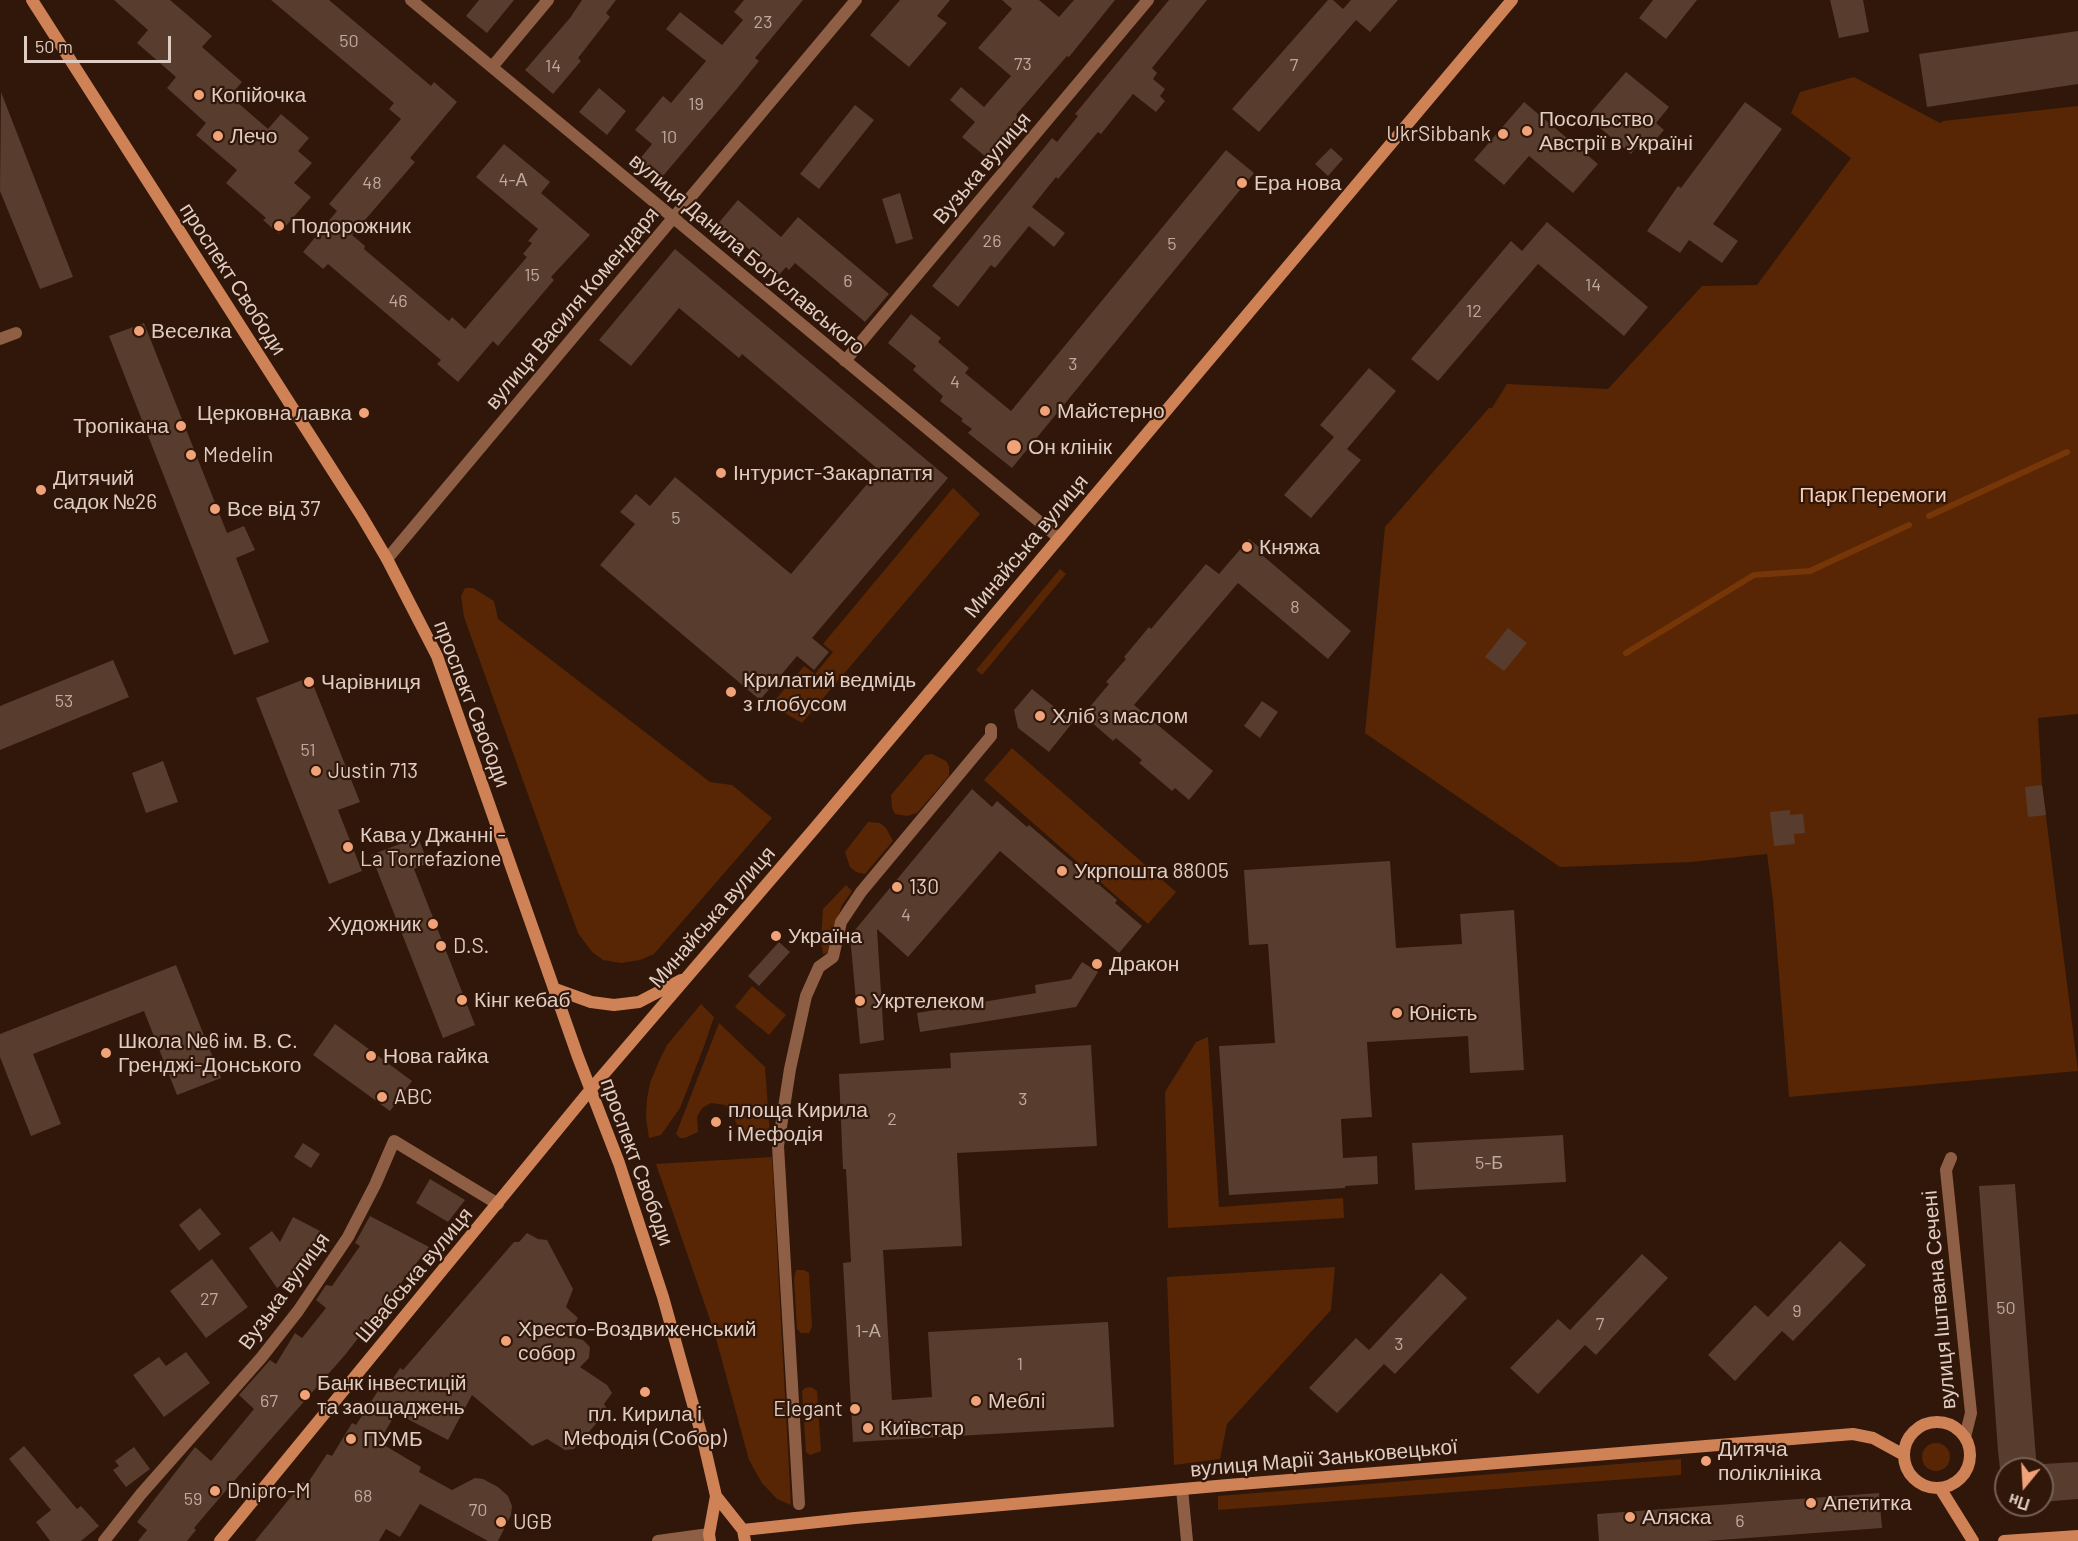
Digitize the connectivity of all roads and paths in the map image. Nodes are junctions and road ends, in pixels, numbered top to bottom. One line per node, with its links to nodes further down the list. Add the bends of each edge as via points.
1 (32, 0): 13 (main road, проспект Свободи)
2 (411, 0): 7 (street, вулиця Данила Богуславського)
3 (548, 0): 7 (street)
4 (856, 0): 8 (street, вулиця Василя Комендаря)
5 (1148, 0): 11 (street, Вузька вулиця)
6 (1512, 0): 12 (main road, Минайська вулиця)
7 (492, 67): 8 (street, вулиця Данила Богуславського)
8 (673, 218): 11 (street, вулиця Данила Богуславського); 13 (street, вулиця Василя Комендаря)
9 (16, 333): 10 (street)
10 (0, 339)
11 (845, 361): 12 (street, вулиця Данила Богуславського)
12 (1059, 538): 15 (main road, Минайська вулиця)
13 (387, 559): 16 (main road, проспект Свободи, via 437,656)
14 (991, 729): 25 (street, via 991,736 861,892 841,922 833,957 819,967 806,996 778,1146)
15 (687, 977): 16 (main road, via 639,1002 614,1005 591,1002); 17 (main road, Минайська вулиця)
16 (555, 989): 17 (main road, проспект Свободи)
17 (591, 1089): 19 (main road, Швабська вулиця); 24 (main road, проспект Свободи, via 663,1297)
18 (1951, 1158): 20 (street, вулиця Іштвана Сечені, via 1946,1170 1971,1413)
19 (498, 1204): 29 (street, Вузька вулиця, via 394,1141 348,1237 297,1311); 30 (main road, Швабська вулиця)
20 (1965, 1437): 21 (main road, via 1948,1424 1928,1424 1910,1435); 22 (main road, via 1969,1464 1965,1473 1959,1481)
21 (1904, 1455): 22 (main road, via 1911,1476 1929,1488); 23 (main road, вулиця Марії Заньковецької, via 1873,1438 1853,1434)
22 (1940, 1488): 33 (main road)
23 (1182, 1489): 26 (main road, вулиця Марії Заньковецької, via 855,1518); 32 (street)
24 (716, 1496): 26 (main road, проспект Свободи); 28 (main road, проспект Свободи)
25 (799, 1504)
26 (744, 1535)
27 (2078, 1536): 34 (main road)
28 (710, 1538): 31 (street)
29 (104, 1541)
30 (220, 1541)
31 (658, 1541)
32 (1187, 1541)
33 (1973, 1541)
34 (2004, 1541)

